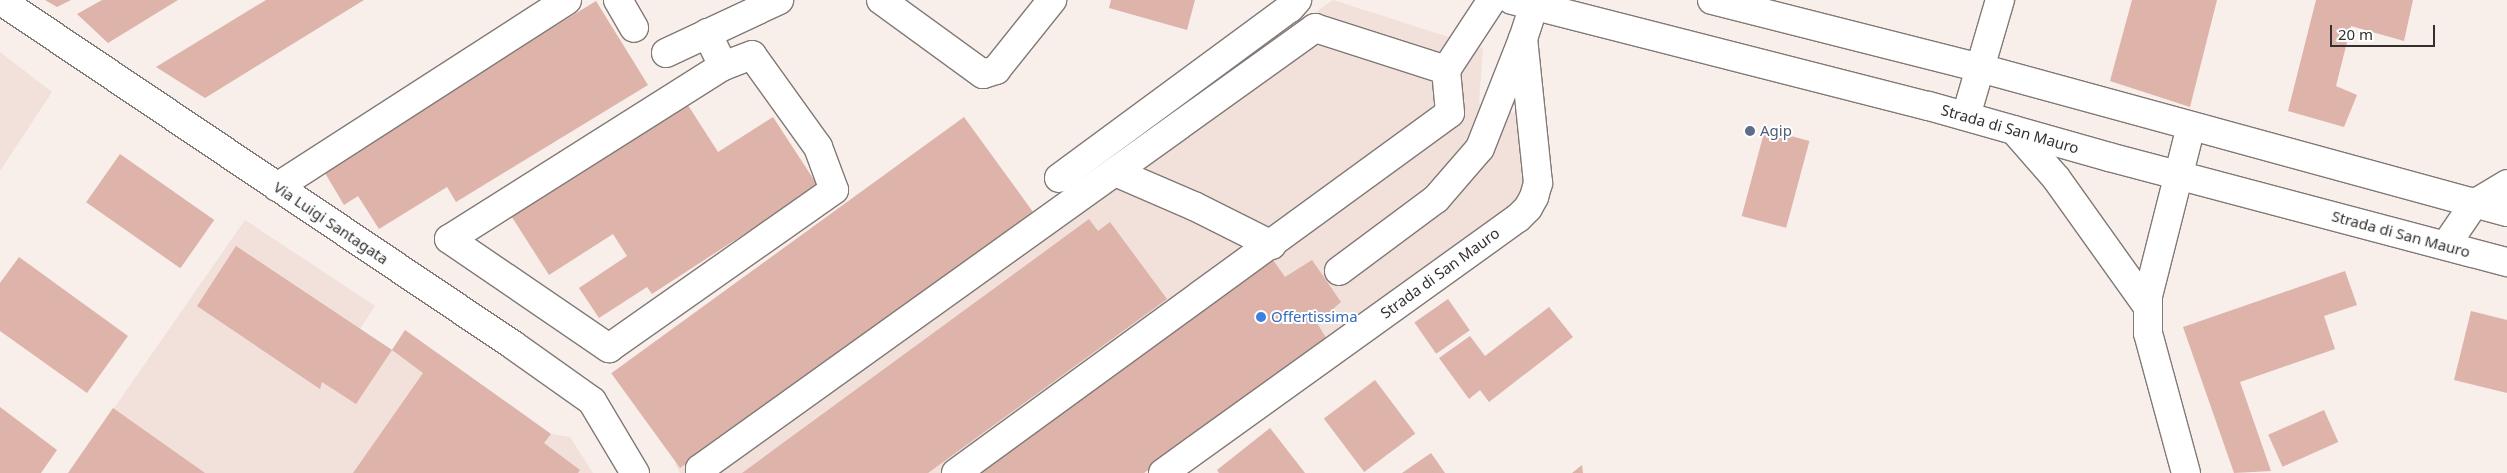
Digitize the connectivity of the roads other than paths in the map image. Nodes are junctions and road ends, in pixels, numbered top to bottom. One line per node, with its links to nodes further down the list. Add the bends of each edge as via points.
1 (0, 0): 27 (main road, Via Luigi Santagata)
2 (567, 0): 27 (main road)
3 (618, 0): 13 (main road)
4 (779, 0): 14 (main road)
5 (880, 0): 6 (main road, via 983,74 996,70)
6 (1052, 0)
7 (1297, 0): 25 (main road)
8 (1492, 0): 19 (main road)
9 (1712, 0): 18 (main road)
10 (2000, 0): 18 (main road)
11 (1522, 3): 12 (main road, Strada di San Mauro); 15 (main road)
12 (1567, 8): 20 (main road, Strada di San Mauro)
13 (634, 28)
14 (707, 34): 16 (main road); 17 (main road)
15 (1523, 39): 33 (main road, via 1480,148 1436,199); 38 (main road, Strada di San Mauro, via 1538,183 1528,208)
16 (666, 53)
17 (723, 66): 17 (main road, via 657,108 449,239 609,348 834,190 818,147 752,55)
18 (1980, 68): 20 (main road); 21 (main road)
19 (1446, 70): 23 (main road, via 1315,28); 30 (main road, via 1450,113)
20 (1966, 116): 22 (main road, Strada di San Mauro)
21 (2191, 126): 24 (main road); 28 (main road)
22 (2014, 130): 24 (main road, Strada di San Mauro); 34 (main road, via 2056,178)
23 (1115, 172): 30 (main road); 36 (main road, via 708,463)
24 (2179, 175): 31 (main road, Strada di San Mauro); 34 (main road, via 2148,296)
25 (1059, 178)
26 (2507, 184): 28 (main road)
27 (277, 187): 35 (main road, Via Luigi Santagata, via 592,401)
28 (2474, 204): 29 (main road); 31 (main road)
29 (2507, 212)
30 (1272, 245): 37 (main road)
31 (2446, 245): 32 (main road, Strada di San Mauro)
32 (2507, 262)
33 (1339, 271)
34 (2148, 307): 39 (main road, via 2148,334)
35 (635, 473)
36 (700, 473)
37 (956, 473)
38 (1163, 473)
39 (2186, 473)

